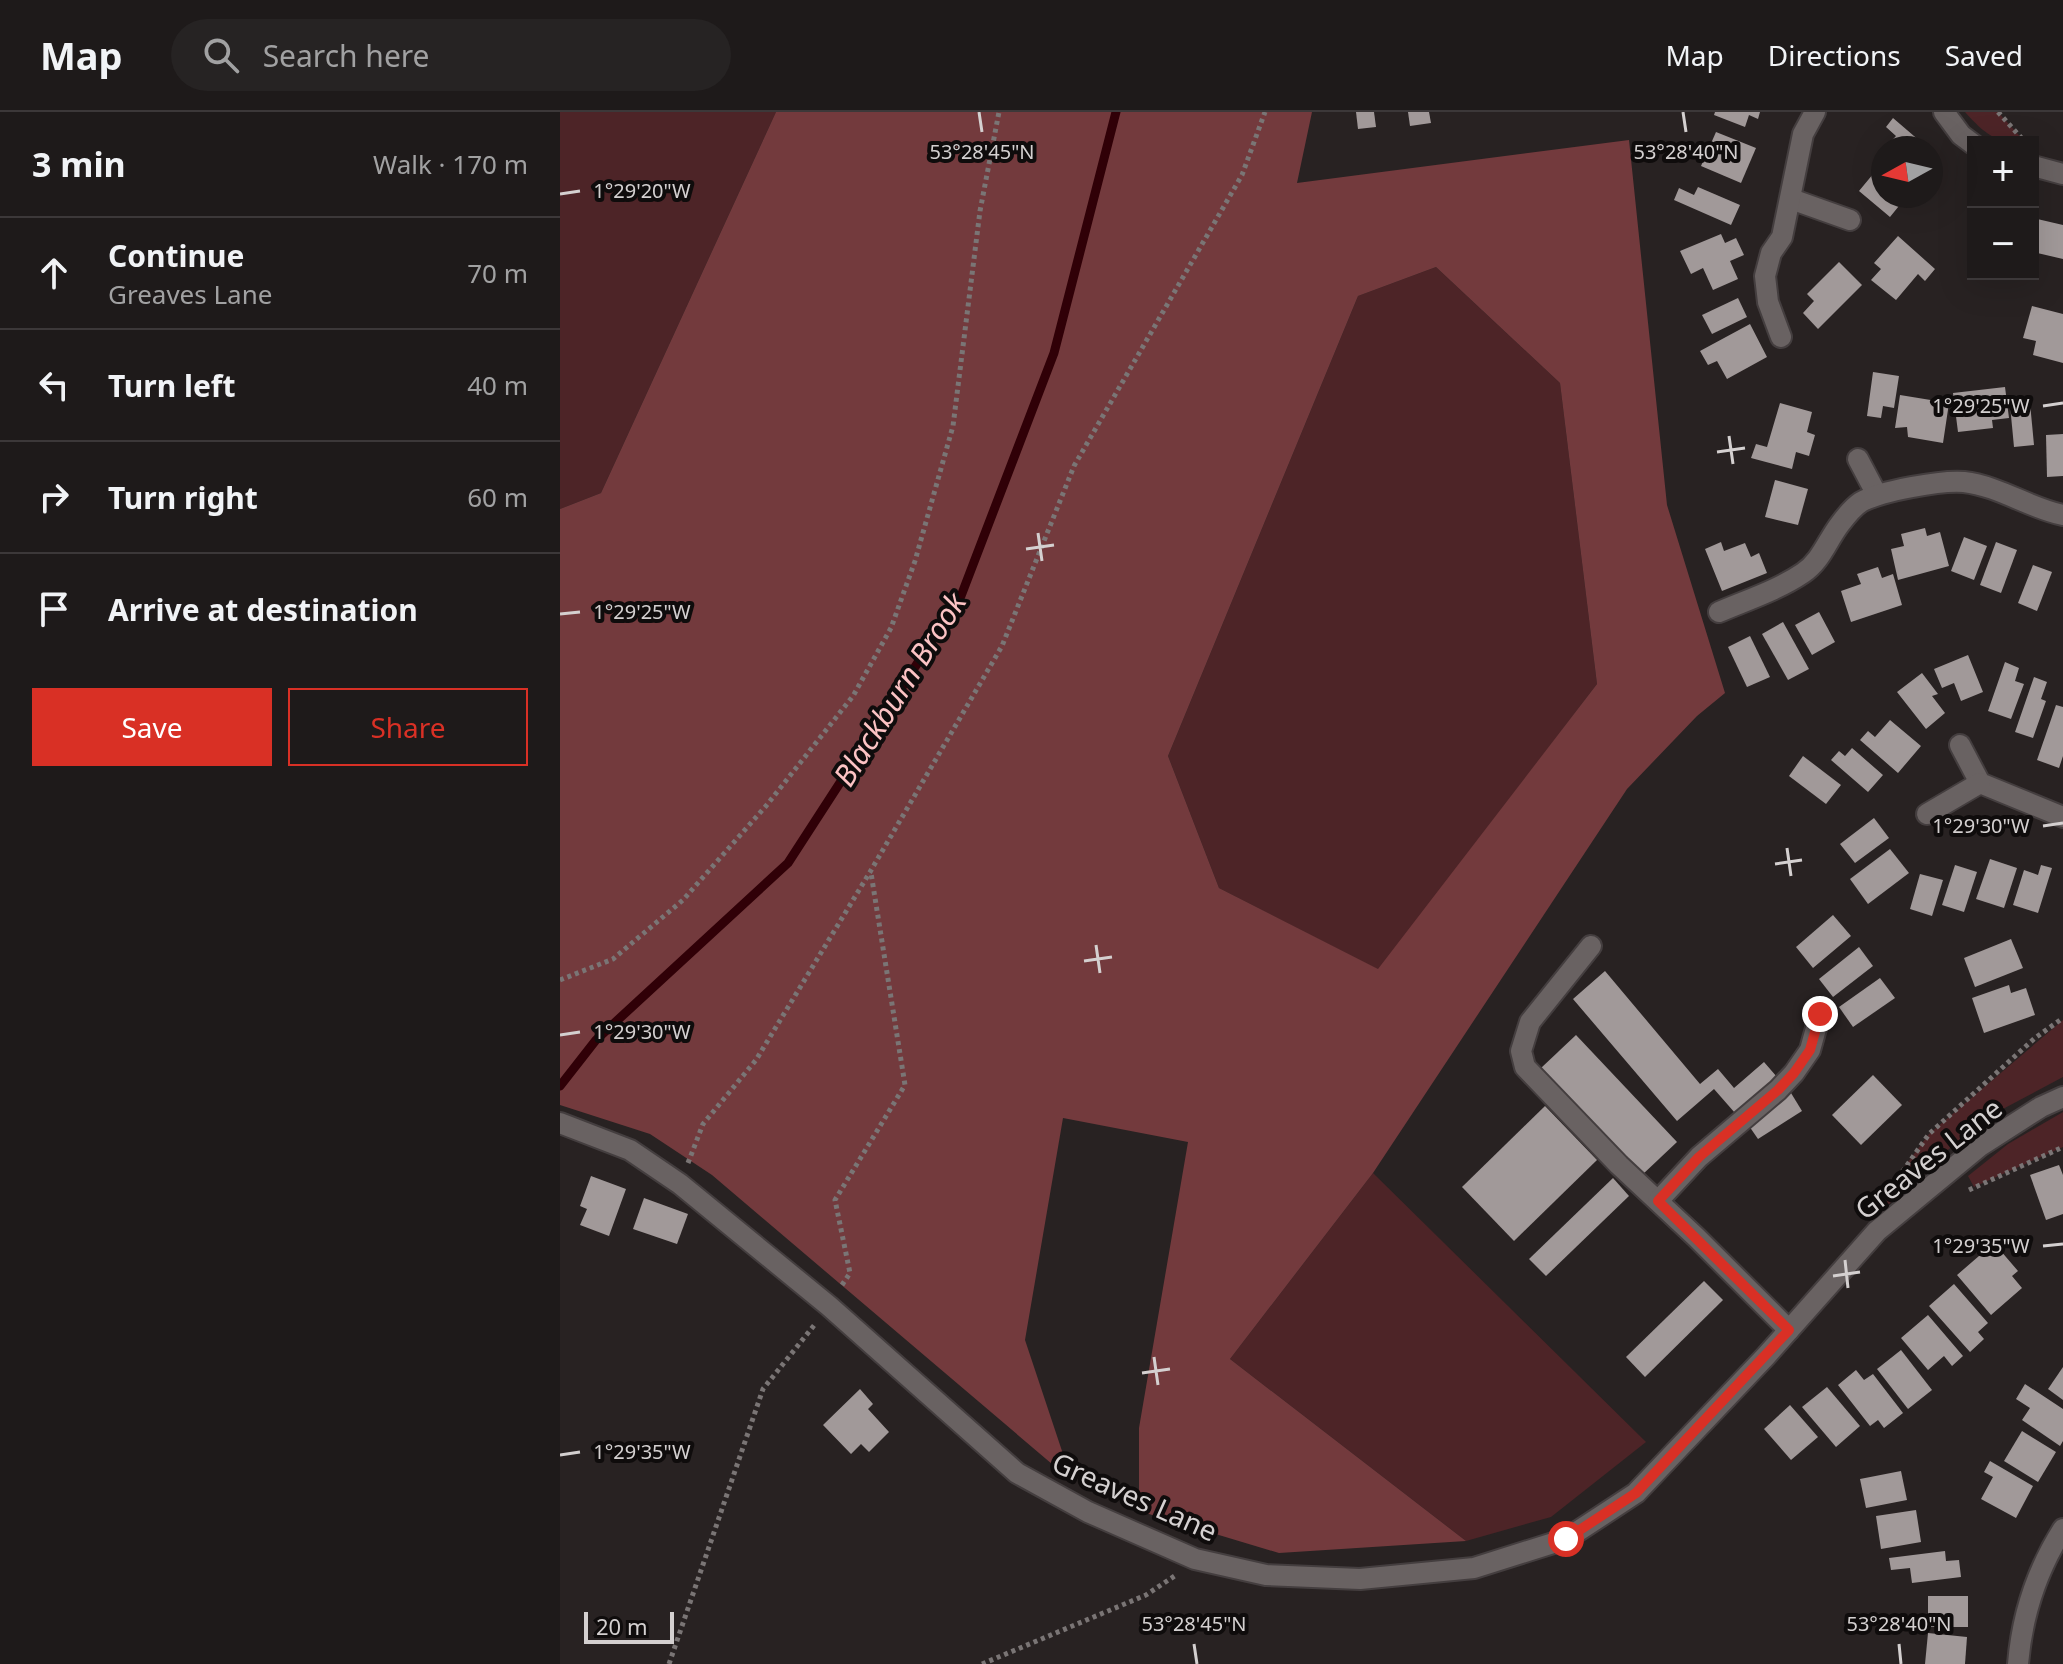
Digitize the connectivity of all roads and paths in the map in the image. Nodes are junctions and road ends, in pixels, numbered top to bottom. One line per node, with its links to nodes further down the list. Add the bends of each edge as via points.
1 (999, 112): 22 (path, via 980,211 953,426 891,628 853,696 683,900 613,959)
2 (1815, 112): 10 (street, via 1795,161)
3 (1944, 112): 7 (street)
4 (1998, 112): 6 (path)
5 (1266, 113): 29 (path, via 1242,175 1074,466 1002,646 756,1060 703,1124)
6 (2020, 136)
7 (1967, 140)
8 (2039, 168): 9 (street)
9 (2063, 174)
10 (1791, 199): 11 (street); 12 (street, via 1765,276)
11 (1850, 220)
12 (1781, 337)
13 (1858, 459): 14 (street)
14 (1877, 495): 15 (street, via 1949,481 1984,486); 16 (street, via 1859,504 1803,573)
15 (2063, 515)
16 (1719, 612)
17 (1960, 745): 18 (street)
18 (1980, 783): 19 (street); 20 (street)
19 (1927, 814)
20 (2063, 817)
21 (1591, 946): 30 (street, via 1530,1022 1521,1051 1525,1067)
22 (560, 980)
23 (1820, 1014): 30 (street, via 1810,1050 1794,1073)
24 (2063, 1018): 31 (path, via 1929,1134 1893,1182)
25 (2063, 1097): 28 (street, Greaves Lane, via 1980,1146)
26 (560, 1123): 29 (street, Greaves Lane, via 630,1150)
27 (2063, 1147): 28 (path, via 1967,1191)
28 (1933, 1183): 31 (street, Greaves Lane)
29 (680, 1184): 34 (street, Greaves Lane, via 829,1306 1017,1473 1088,1512)
30 (1658, 1201): 32 (street)
31 (1877, 1231): 32 (street, Greaves Lane)
32 (1789, 1330): 34 (street, Greaves Lane, via 1636,1493 1566,1539 1474,1568 1360,1579 1266,1575)
33 (2063, 1529): 36 (street, via 2036,1578)
34 (1195, 1559): 35 (path, via 1146,1595)
35 (982, 1664)
36 (2018, 1664)

